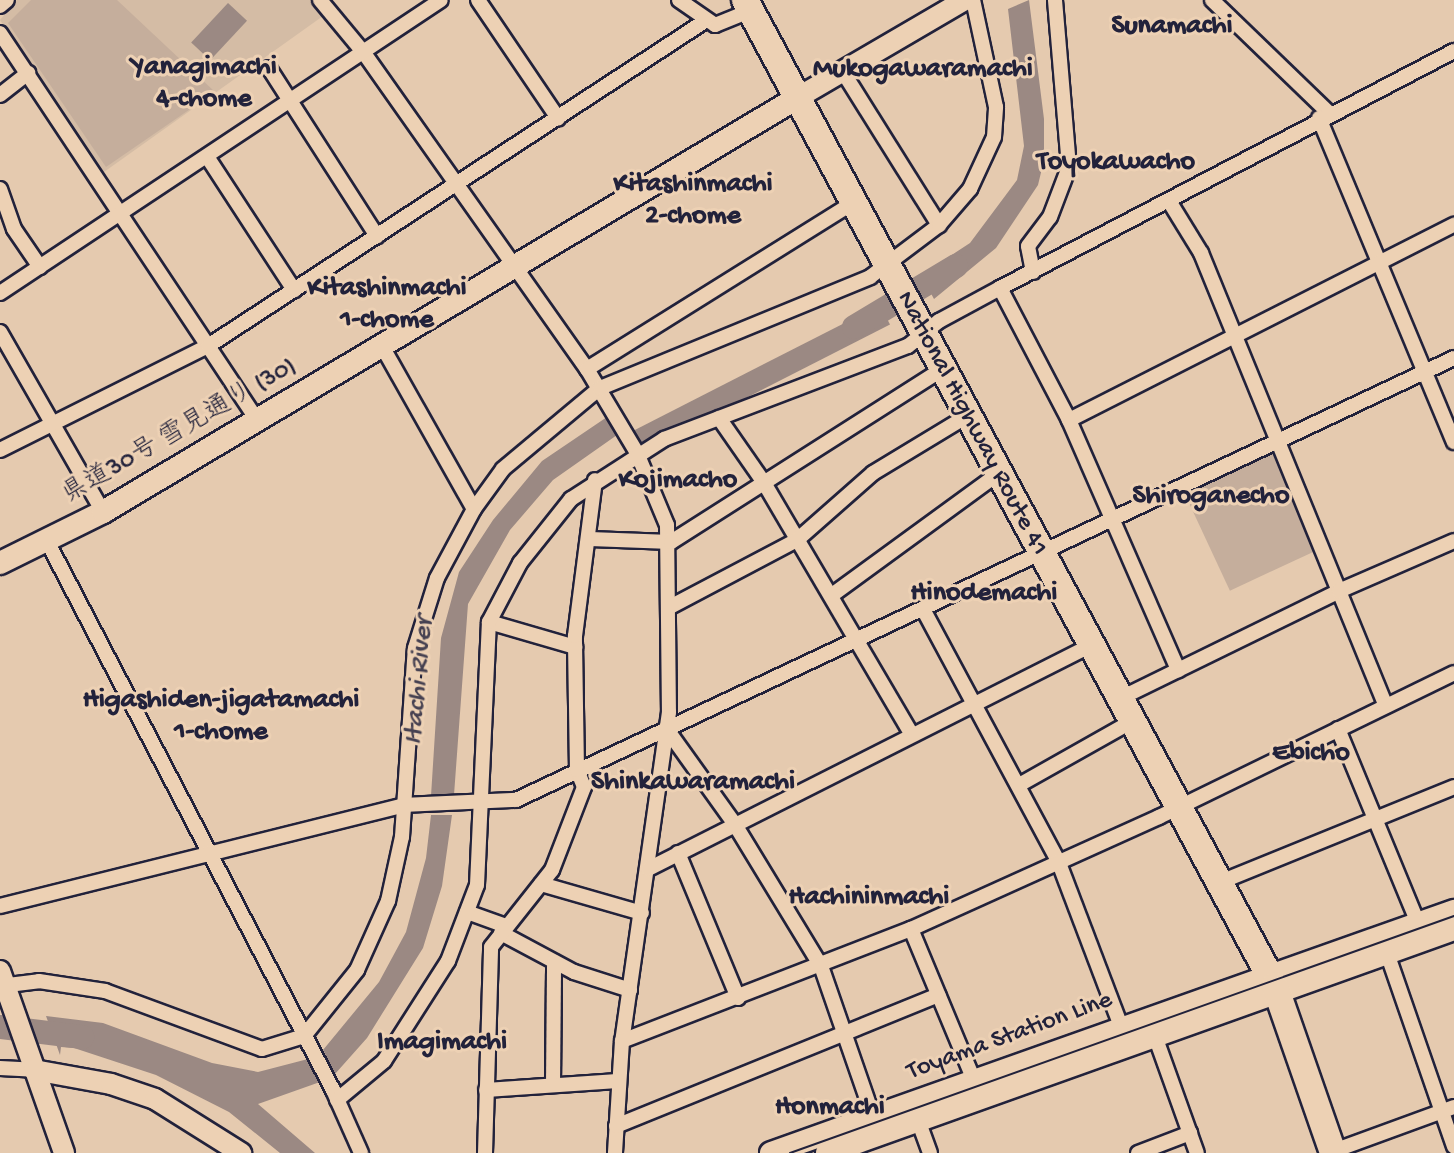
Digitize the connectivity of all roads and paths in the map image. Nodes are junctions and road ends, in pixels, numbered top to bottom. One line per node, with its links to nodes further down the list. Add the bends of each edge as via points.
1 (7, 0): 10 (street)
2 (320, 0): 14 (street)
3 (441, 0): 14 (street)
4 (478, 0): 22 (street)
5 (679, 0): 11 (street)
6 (965, 0): 16 (street); 29 (street, via 996,107 994,137 970,189)
7 (1055, 0): 36 (street, via 1069,167 1050,217 1028,246)
8 (1212, 0): 21 (street)
9 (748, 5): 11 (street, via 715,25); 19 (highway, National Highway Route 41)
10 (0, 6)
11 (705, 21): 22 (street)
12 (0, 33): 17 (street)
13 (1454, 51): 21 (street)
14 (364, 53): 20 (street); 24 (street)
15 (269, 68): 20 (street)
16 (843, 72): 19 (street); 29 (street)
17 (28, 73): 18 (street); 28 (street)
18 (0, 95)
19 (797, 98): 27 (highway, National Highway Route 41); 33 (main road, 県道30号 雪見通り (30))
20 (290, 100): 23 (street); 31 (street)
21 (1324, 116): 26 (street); 32 (street)
22 (558, 118): 24 (street)
23 (208, 158): 28 (street); 38 (street)
24 (457, 184): 31 (street); 33 (street)
25 (0, 189): 34 (street, via 14,229)
26 (1169, 201): 36 (street); 42 (street, via 1201,253)
27 (854, 202): 35 (highway, National Highway Route 41); 46 (street)
28 (120, 213): 34 (street); 43 (street)
29 (939, 225): 35 (street)
30 (1454, 225): 32 (street)
31 (377, 236): 38 (street)
32 (1378, 262): 42 (street); 48 (street)
33 (516, 266): 44 (main road, 県道30号 雪見通り (30)); 46 (street)
34 (40, 267): 39 (street)
35 (890, 270): 41 (highway, National Highway Route 41); 49 (street)
36 (1033, 272): 37 (street)
37 (1000, 288): 41 (street); 52 (street)
38 (294, 290): 43 (street)
39 (0, 293)
40 (0, 332): 54 (street)
41 (924, 335): 47 (highway, National Highway Route 41); 51 (street, via 908,346)
42 (1235, 337): 52 (street); 55 (street)
43 (208, 346): 53 (street); 54 (street)
44 (382, 346): 53 (main road, 県道30号 雪見通り (30)); 62 (street)
45 (1454, 358): 48 (street)
46 (587, 369): 49 (street)
47 (943, 369): 50 (highway, National Highway Route 41); 61 (street)
48 (1426, 371): 55 (street); 56 (street)
49 (600, 388): 58 (street); 62 (street, via 503,469)
50 (967, 416): 59 (highway, National Highway Route 41); 66 (street, via 873,473)
51 (719, 418): 58 (street); 61 (street)
52 (1069, 420): 64 (street)
53 (258, 421): 63 (main road, 県道30号 雪見通り (30))
54 (54, 423): 57 (street); 63 (street)
55 (1278, 441): 64 (street); 72 (street)
56 (1454, 442)
57 (0, 450)
58 (637, 453): 60 (street); 69 (street)
59 (998, 474): 70 (highway, National Highway Route 41); 73 (street)
60 (595, 480): 65 (street); 76 (street, via 564,507 520,563)
61 (763, 481): 66 (street); 69 (street)
62 (474, 509): 92 (street, via 437,578 415,648)
63 (103, 512): 67 (main road, 県道30号 雪見通り (30))
64 (1110, 519): 70 (street); 80 (street)
65 (590, 539): 69 (street); 79 (street)
66 (797, 540): 73 (street); 74 (street)
67 (47, 541): 71 (main road, 県道30号 雪見通り (30)); 97 (street)
68 (1454, 541): 72 (street)
69 (671, 542): 74 (street)
70 (1039, 554): 75 (street); 78 (highway, National Highway Route 41)
71 (0, 563)
72 (1339, 591): 80 (street); 83 (street)
73 (832, 595): 77 (street)
74 (668, 608): 85 (street)
75 (923, 609): 77 (street); 82 (street)
76 (489, 622): 79 (street); 91 (street)
77 (858, 641): 85 (street); 87 (street)
78 (1090, 646): 82 (street); 84 (highway, National Highway Route 41)
79 (575, 647): 88 (street)
80 (1178, 670): 84 (street)
81 (1454, 673): 83 (street)
82 (975, 702): 87 (street); 89 (street)
83 (1386, 706): 86 (street)
84 (1125, 711): 89 (street); 93 (highway, National Highway Route 41)
85 (666, 727): 88 (street); 95 (street); 99 (street)
86 (1338, 729): 93 (street); 94 (street)
87 (911, 733): 95 (street)
88 (577, 770): 91 (street, via 516,800); 101 (street, via 584,787 552,870)
89 (1019, 785): 98 (street)
90 (1454, 787): 94 (street)
91 (475, 804): 92 (street); 104 (street, via 477,885)
92 (411, 805): 97 (street); 120 (street, via 374,938 357,970)
93 (1177, 807): 98 (street); 100 (highway, National Highway Route 41)
94 (1376, 819): 100 (street); 106 (street)
95 (734, 823): 96 (street); 112 (street)
96 (678, 853): 99 (street); 117 (street)
97 (210, 856): 102 (street); 120 (street)
98 (1059, 863): 107 (street); 118 (street)
99 (648, 869): 105 (street)
100 (1218, 883): 113 (highway, National Highway Route 41)
101 (541, 884): 105 (street); 109 (street)
102 (0, 906)
103 (1454, 911): 106 (main road)
104 (467, 912): 109 (street); 129 (street, via 448,961 399,1041 358,1087)
105 (642, 913): 115 (street)
106 (1418, 923): 113 (main road)
107 (911, 929): 112 (street); 116 (street)
108 (1454, 929): 110 (main road)
109 (504, 930): 111 (street); 128 (street, via 490,959)
110 (1387, 953): 113 (main road); 130 (street)
111 (554, 962): 115 (street); 127 (street)
112 (821, 966): 117 (street); 119 (street)
113 (1273, 983): 118 (main road, Toyama Station Line); 121 (main road, Toyama Station Line); 136 (highway, National Highway Route 41)
114 (3, 984): 120 (street, via 39,981 105,991 262,1049); 123 (street)
115 (630, 990): 122 (street)
116 (938, 995): 119 (street); 125 (street)
117 (738, 998): 122 (street)
118 (1121, 1026): 125 (main road, Toyama Station Line)
119 (845, 1035): 131 (street); 133 (street)
120 (304, 1036): 129 (street)
121 (1155, 1036): 132 (main road, Toyama Station Line); 134 (street)
122 (622, 1041): 126 (street)
123 (31, 1061): 124 (street); 137 (street); 138 (street, via 155,1099)
124 (0, 1068)
125 (974, 1080): 131 (main road, Toyama Station Line)
126 (618, 1081): 127 (street); 133 (street)
127 (553, 1085): 128 (street)
128 (486, 1090): 140 (street)
129 (335, 1095): 139 (street)
130 (1448, 1109): 135 (street); 136 (street)
131 (873, 1116): 142 (main road, Toyama Station Line)
132 (918, 1120): 143 (main road, Toyama Station Line); 144 (street)
133 (616, 1126): 141 (street)
134 (1190, 1133): 145 (street); 146 (street)
135 (1454, 1147)
136 (1331, 1152)
137 (64, 1153)
138 (241, 1153)
139 (361, 1153)
140 (485, 1153)
141 (615, 1153)
142 (771, 1153)
143 (827, 1153)
144 (930, 1153)
145 (1138, 1153)
146 (1197, 1153)

